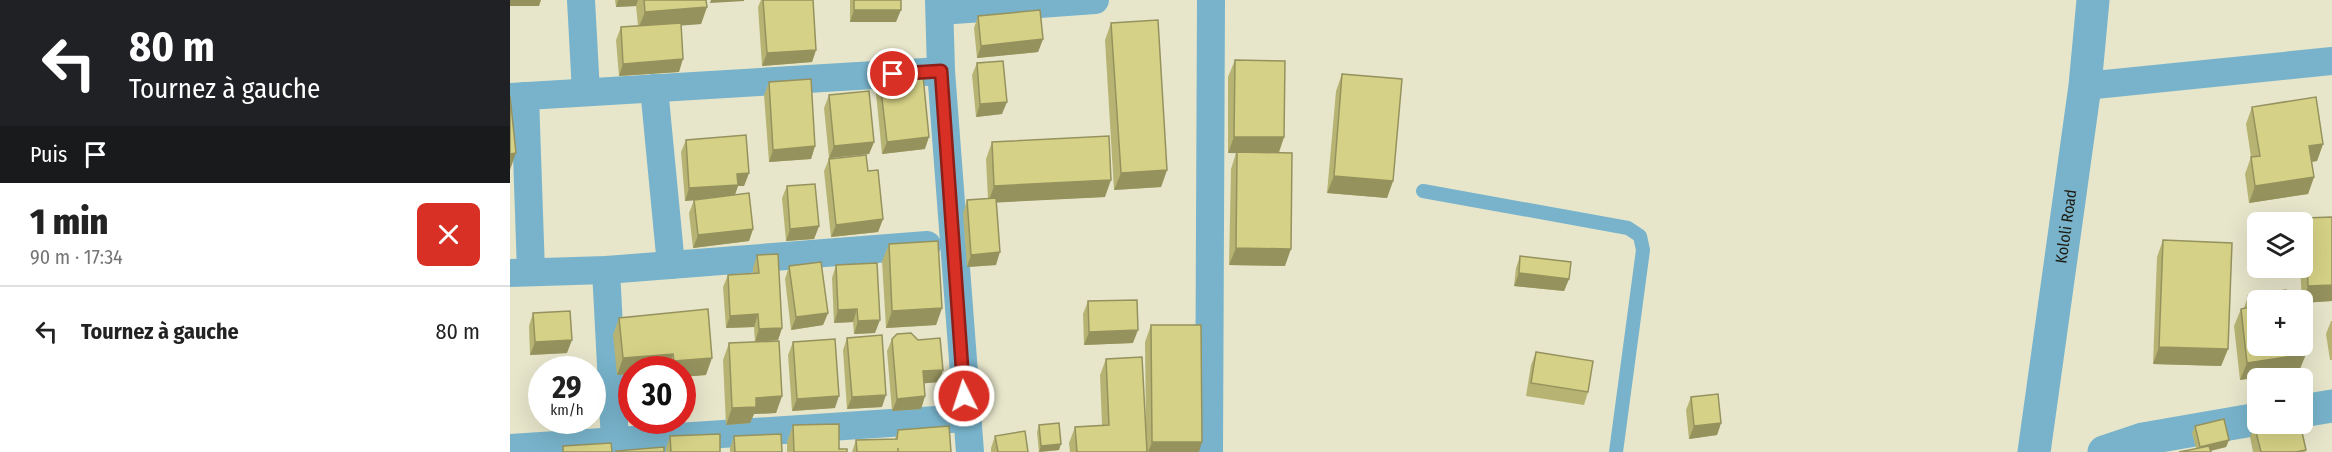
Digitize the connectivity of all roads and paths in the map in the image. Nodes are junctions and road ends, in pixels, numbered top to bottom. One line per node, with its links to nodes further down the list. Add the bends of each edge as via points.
1 (581, 0): 10 (street)
2 (1095, 0): 5 (street)
3 (1211, 0): 24 (street)
4 (2093, 0): 8 (street, Kololi Road)
5 (940, 6): 7 (street)
6 (2332, 61): 8 (street)
7 (941, 71): 9 (street); 13 (street)
8 (2085, 86): 26 (street, Kololi Road)
9 (654, 88): 10 (street); 14 (street)
10 (586, 92): 11 (street)
11 (518, 97): 16 (street)
12 (1423, 191): 25 (lane, via 1628,228 1641,236 1643,250)
13 (953, 243): 14 (street); 19 (street)
14 (671, 265): 15 (street)
15 (606, 270): 16 (street); 21 (street)
16 (520, 273)
17 (2332, 406): 18 (street)
18 (2313, 409)
19 (966, 418): 21 (street); 23 (street)
20 (2247, 421): 27 (street, via 2143,439)
21 (615, 442): 22 (street)
22 (510, 448)
23 (970, 452)
24 (1209, 452)
25 (1616, 452)
26 (2034, 452)
27 (2104, 452)

